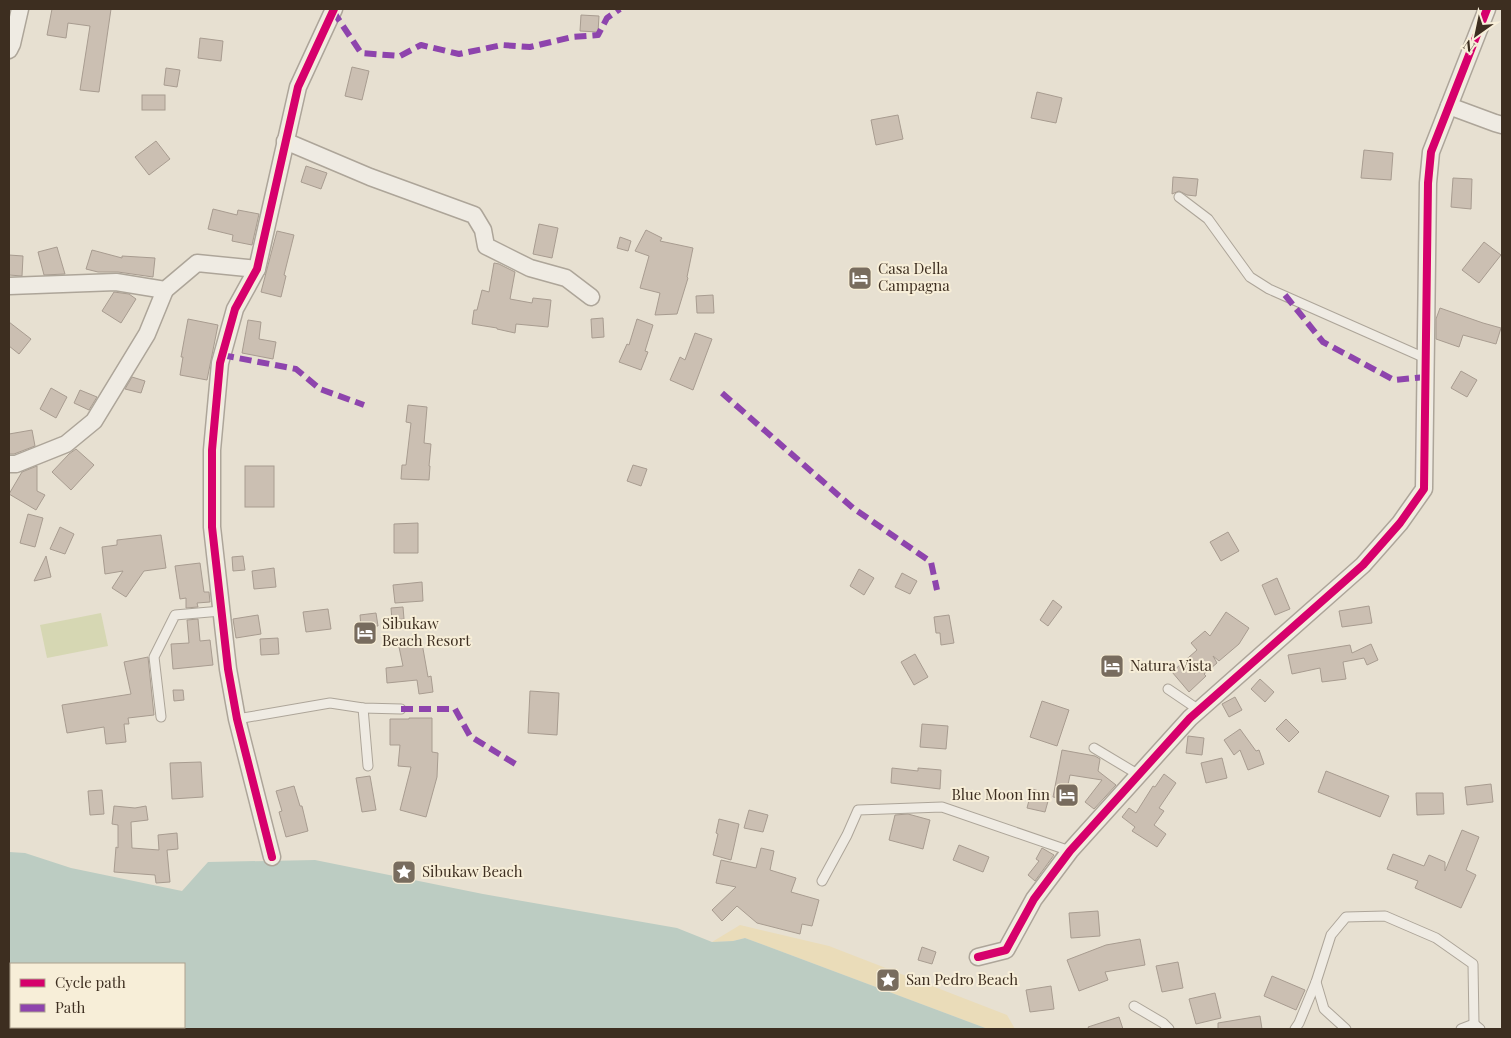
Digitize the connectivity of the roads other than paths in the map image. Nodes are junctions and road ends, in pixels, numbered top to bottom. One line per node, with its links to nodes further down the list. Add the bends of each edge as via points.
1 (20, 9): 4 (street)
2 (334, 9): 7 (street, via 298,88)
3 (1487, 9): 5 (street)
4 (9, 50)
5 (1449, 106): 6 (street); 13 (street, via 1431,152 1428,183)
6 (1502, 124)
7 (285, 141): 9 (street); 12 (street, via 370,177 474,215 483,230 486,246 530,268 566,278)
8 (1179, 197): 13 (lane, via 1208,219 1250,277 1269,289)
9 (257, 269): 11 (street, via 198,263); 15 (street, via 235,309 220,362 212,450 212,527)
10 (9, 286): 11 (street, via 116,282)
11 (165, 290): 14 (street, via 147,334 94,421 66,444)
12 (591, 297)
13 (1425, 358): 19 (street, via 1424,488 1400,523 1364,565)
14 (9, 464)
15 (221, 612): 20 (lane, via 175,615 154,656); 21 (street)
16 (1168, 689): 19 (lane)
17 (364, 708): 18 (lane); 21 (lane, via 330,703); 23 (lane)
18 (400, 709)
19 (1199, 710): 24 (street)
20 (161, 717)
21 (238, 719): 26 (street)
22 (1094, 748): 24 (lane)
23 (368, 766)
24 (1139, 775): 25 (street)
25 (1070, 851): 27 (lane, via 942,807 858,810); 28 (street, via 1034,899 1006,950)
26 (272, 857)
27 (822, 881)
28 (978, 957)
29 (1316, 982): 31 (lane, via 1331,935 1346,917 1385,916 1436,938 1473,964); 33 (lane); 34 (lane, via 1324,1009)
30 (1134, 1006): 32 (lane)
31 (1477, 1027): 35 (lane)
32 (1169, 1029)
33 (1295, 1029)
34 (1346, 1029)
35 (1461, 1029)

